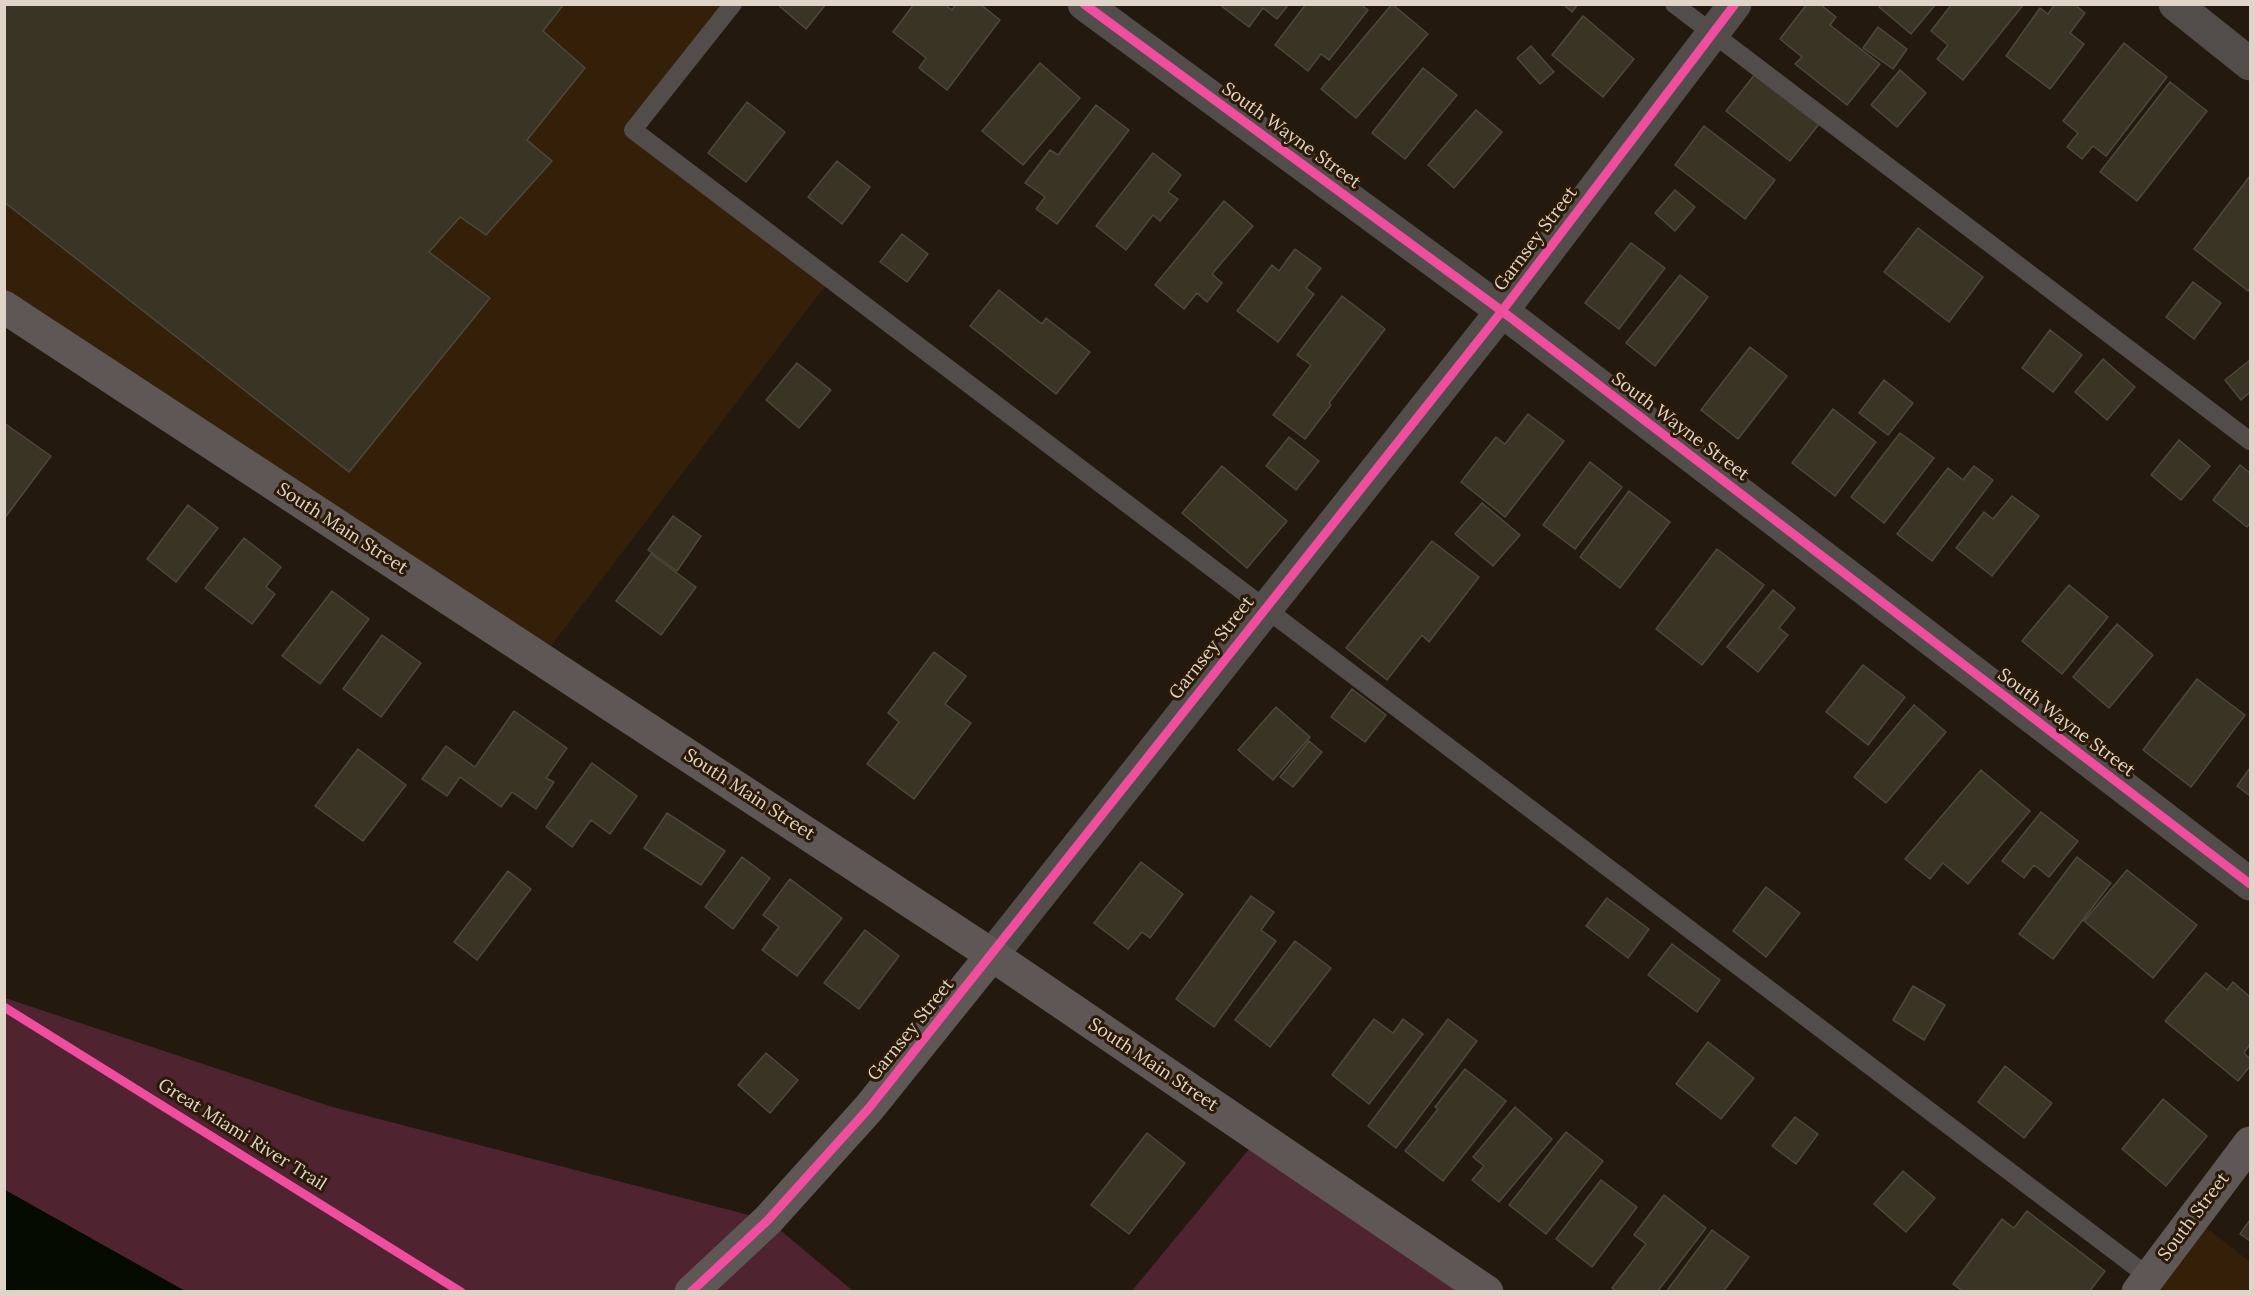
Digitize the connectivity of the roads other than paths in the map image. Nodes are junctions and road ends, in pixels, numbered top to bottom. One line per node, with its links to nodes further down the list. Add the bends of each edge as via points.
1 (734, 4): 11 (lane, via 633,130)
2 (1084, 4): 9 (street, South Wayne Street)
3 (1674, 4): 6 (lane)
4 (1735, 4): 6 (street, Garnsey Street)
5 (2175, 4): 7 (street)
6 (1713, 33): 9 (street, Garnsey Street); 10 (lane)
7 (2250, 64)
8 (4, 307): 13 (main road, South Main Street)
9 (1502, 311): 11 (street, Garnsey Street); 12 (street, South Wayne Street)
10 (2250, 441)
11 (1265, 608): 13 (street, Garnsey Street); 15 (lane)
12 (2250, 884)
13 (992, 955): 16 (main road, Garnsey Street, via 869,1108 768,1220); 17 (main road, South Main Street)
14 (2250, 1143): 15 (main road, South Street)
15 (2143, 1284)
16 (691, 1292)
17 (1487, 1292)

